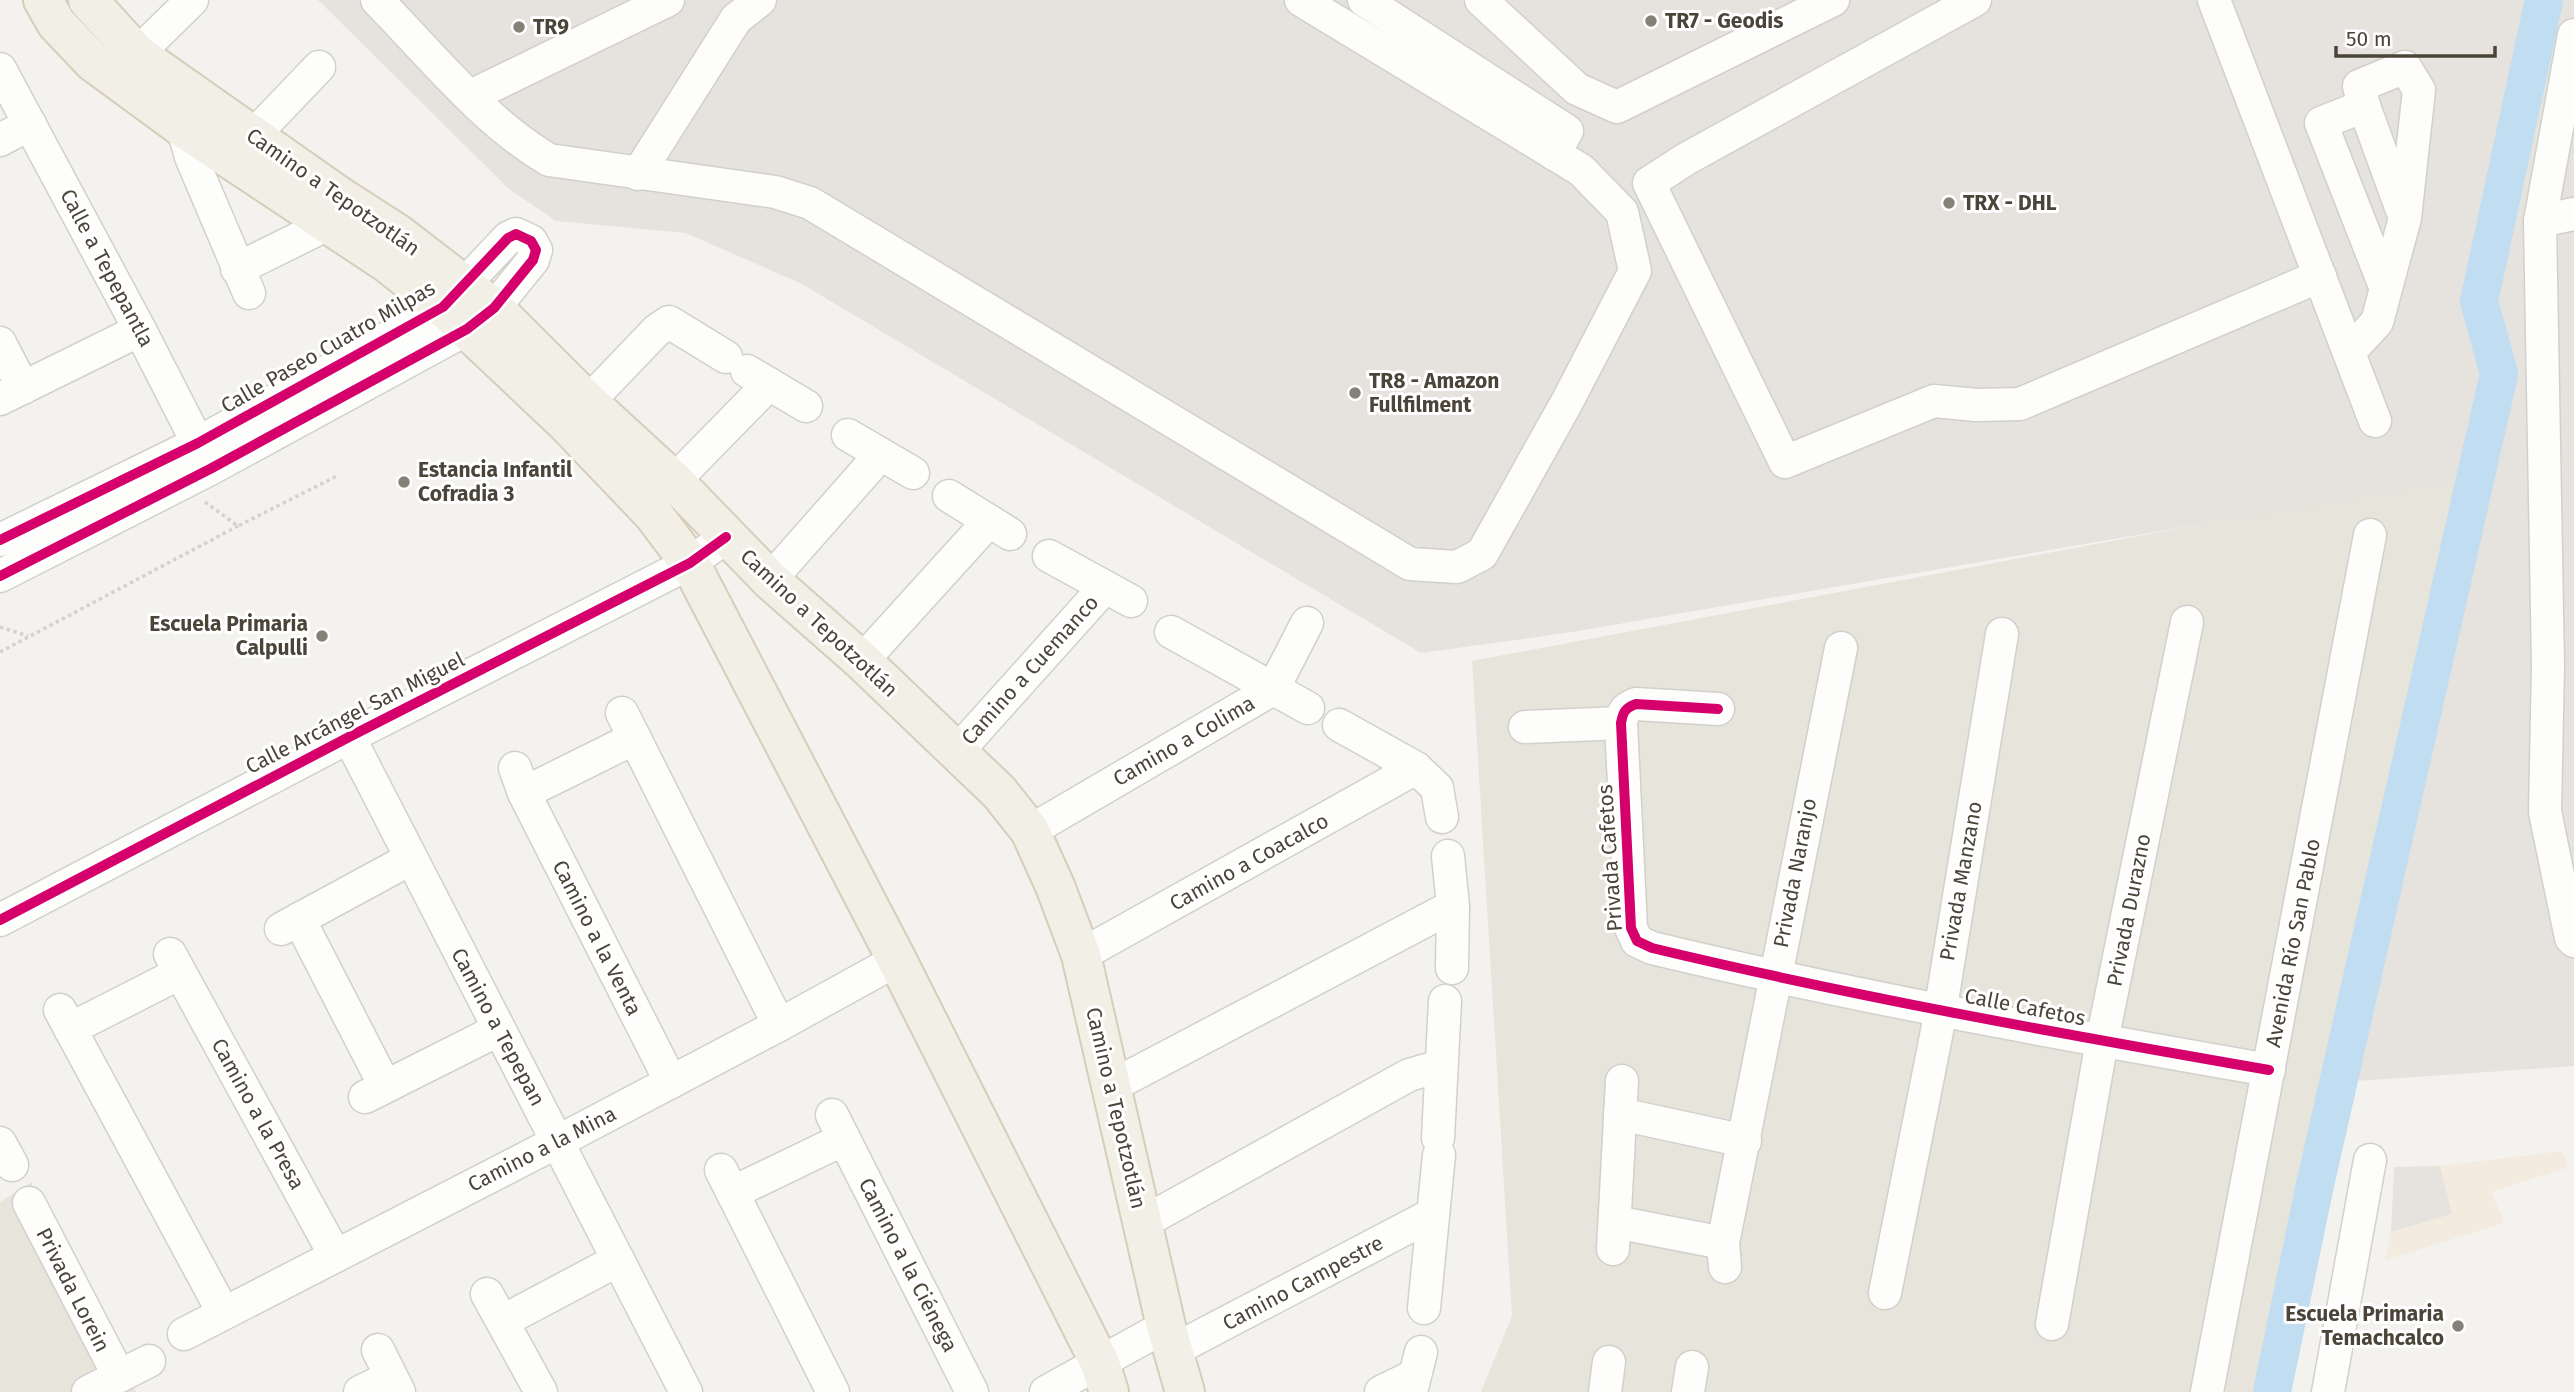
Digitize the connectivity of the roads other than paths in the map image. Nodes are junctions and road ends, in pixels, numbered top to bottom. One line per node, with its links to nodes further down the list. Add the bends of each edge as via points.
1 (43, 0): 20 (main road, Camino a Tepotzotlán, via 56,23 93,62)
2 (88, 0): 14 (main road, Camino a Tepotzotlán)
3 (192, 0): 14 (street)
4 (377, 0): 17 (street)
5 (668, 0): 17 (street)
6 (760, 0): 24 (street, via 736,19)
7 (1301, 0): 23 (street)
8 (1364, 0): 23 (street, via 1567,131)
9 (1481, 0): 10 (street, via 1577,89 1617,107)
10 (1833, 0)
11 (1975, 0): 29 (street, via 1649,183 1785,462 1934,401 2020,404)
12 (2214, 0): 29 (street)
13 (2574, 35): 27 (street)
14 (137, 54): 21 (main road, Camino a Tepotzotlán)
15 (318, 67): 21 (street)
16 (0, 69): 19 (street, Calle a Tepepantla)
17 (471, 96): 24 (street, via 524,145 549,160)
18 (2364, 106): 26 (street); 26 (street, via 2359,86 2405,67 2419,90); 30 (street, via 2320,123)
19 (30, 124): 22 (street); 32 (street, Calle a Tepepantla)
20 (183, 128): 28 (main road, Camino a Tepotzotlán); 28 (street, via 243,281)
21 (253, 136): 31 (main road, Camino a Tepotzotlán, via 398,234)
22 (0, 140)
23 (1553, 154): 24 (street, via 1581,170 1622,212 1635,271 1482,554 1457,567 1410,564 810,203 775,192)
24 (638, 174)
25 (2574, 214): 27 (street)
26 (2405, 218): 30 (street)
27 (2540, 221): 74 (street, via 2548,652 2545,811)
28 (326, 225): 31 (main road, Camino a Tepotzotlán)
29 (2320, 276): 34 (street)
30 (2386, 289): 34 (street, via 2377,322)
31 (467, 307): 37 (main road, Camino a Tepotzotlán); 42 (street, Calle Paseo Cuatro Milpas); 50 (main road, Camino a Tepotzotlán, via 567,425 653,514)
32 (140, 330): 36 (street); 42 (street, Calle a Tepepantla)
33 (0, 343): 36 (street)
34 (2349, 352): 39 (street)
35 (747, 371): 37 (street, via 669,323); 38 (street); 44 (street)
36 (12, 394)
37 (589, 402): 44 (main road, Camino a Tepotzotlán)
38 (806, 405)
39 (2375, 421)
40 (848, 435): 41 (street)
41 (880, 455): 43 (street); 52 (street)
42 (204, 456): 48 (street, Calle Paseo Cuatro Milpas); 51 (street, Calle Paseo Cuatro Milpas, via 181,484)
43 (913, 472)
44 (674, 481): 47 (main road, Camino a Tepotzotlán)
45 (949, 496): 58 (street, via 1000,528)
46 (2370, 535): 85 (street, Avenida Río San Pablo)
47 (726, 537): 50 (street, Calle Arcángel San Miguel); 52 (main road, Camino a Tepotzotlán)
48 (0, 540)
49 (1049, 556): 66 (street, Camino a Cuemanco, via 1117,595)
50 (690, 563): 65 (street, Calle Arcángel San Miguel); 76 (main road, Camino a Tepotzotlán)
51 (0, 576)
52 (770, 580): 58 (main road, Camino a Tepotzotlán)
53 (2187, 622): 83 (street, Privada Durazno)
54 (1307, 623): 59 (street, Camino a Colima)
55 (1171, 632): 59 (street)
56 (2002, 634): 80 (street, Privada Manzano)
57 (1840, 648): 78 (street, Privada Naranjo)
58 (862, 661): 66 (main road, Camino a Tepotzotlán)
59 (1273, 689): 60 (street); 69 (street, Camino a Colima)
60 (1308, 708)
61 (1718, 709): 62 (street, via 1636,704 1628,707)
62 (1622, 718): 64 (street); 78 (street, Privada Cafetos, via 1631,928 1637,941)
63 (1339, 725): 67 (street)
64 (1524, 727)
65 (349, 737): 71 (street, Camino a Tepepan); 73 (street, Calle Arcángel San Miguel)
66 (956, 753): 69 (main road, Camino a Tepotzotlán, via 999,792)
67 (1416, 768): 68 (street, via 1437,788); 75 (street, Camino a Coacalco)
68 (1441, 817)
69 (1030, 831): 75 (main road, Camino a Tepotzotlán)
70 (1448, 856): 72 (street)
71 (410, 859): 82 (street, Camino a Tepepan); 82 (street, via 289,924 375,1091)
72 (1453, 906): 77 (street); 88 (street)
73 (0, 920)
74 (2574, 941)
75 (1081, 955): 88 (main road, Camino a Tepotzotlán)
76 (897, 960): 81 (street, Camino a la Mina); 108 (main road, Camino a Tepotzotlán)
77 (1452, 968)
78 (1775, 976): 80 (street, Calle Cafetos); 90 (street, Privada Naranjo)
79 (1445, 1001): 84 (street)
80 (1940, 1010): 83 (street, Calle Cafetos); 98 (street, Privada Manzano)
81 (779, 1025): 87 (street, Camino a la Mina); 87 (street, Camino a la Venta, via 628,726 520,781)
82 (498, 1030): 91 (street, Camino a Tepepan)
83 (2102, 1041): 85 (street, Calle Cafetos); 101 (street, Privada Durazno)
84 (1440, 1066): 94 (street); 95 (street, via 1409,1075)
85 (2269, 1070): 118 (street, Avenida Río San Pablo)
86 (1622, 1081): 89 (street, Privada Naranjo)
87 (671, 1082): 91 (street, Camino a la Mina)
88 (1110, 1087): 95 (main road, Camino a Tepotzotlán)
89 (1620, 1114): 90 (street); 90 (street, Privada Naranjo, via 1614,1236 1724,1255)
90 (1745, 1140)
91 (557, 1142): 96 (street, Camino a la Mina); 97 (street, Camino a Tepepan)
92 (2370, 1160): 119 (street)
93 (29, 1203): 107 (street, Privada Lorein)
94 (1433, 1214): 99 (street); 103 (street, Camino Campestre)
95 (1142, 1223): 103 (main road, Camino a Tepotzotlán)
96 (335, 1255): 100 (street, Camino a la Mina); 100 (street, Camino a la Presa, via 175,963 65,1020)
97 (618, 1260): 111 (street, via 495,1307); 112 (street, Camino a Tepepan)
98 (1885, 1293)
99 (1424, 1308)
100 (223, 1312): 102 (street, Camino a la Mina)
101 (2052, 1324)
102 (184, 1334)
103 (1169, 1338): 108 (street, Camino Campestre); 116 (main road, Camino a Tepotzotlán)
104 (149, 1361): 107 (street)
105 (389, 1373): 110 (street)
106 (1415, 1373): 117 (street)
107 (119, 1376): 109 (street)
108 (1104, 1378): 115 (street, Camino Campestre)
109 (88, 1392)
110 (360, 1392)
111 (541, 1392)
112 (686, 1392)
113 (833, 1392): 114 (street, Camino a la Ciénega, via 728,1181 838,1127)
114 (972, 1392)
115 (1046, 1392)
116 (1185, 1392)
117 (1381, 1392)
118 (2207, 1392)
119 (2328, 1392)

